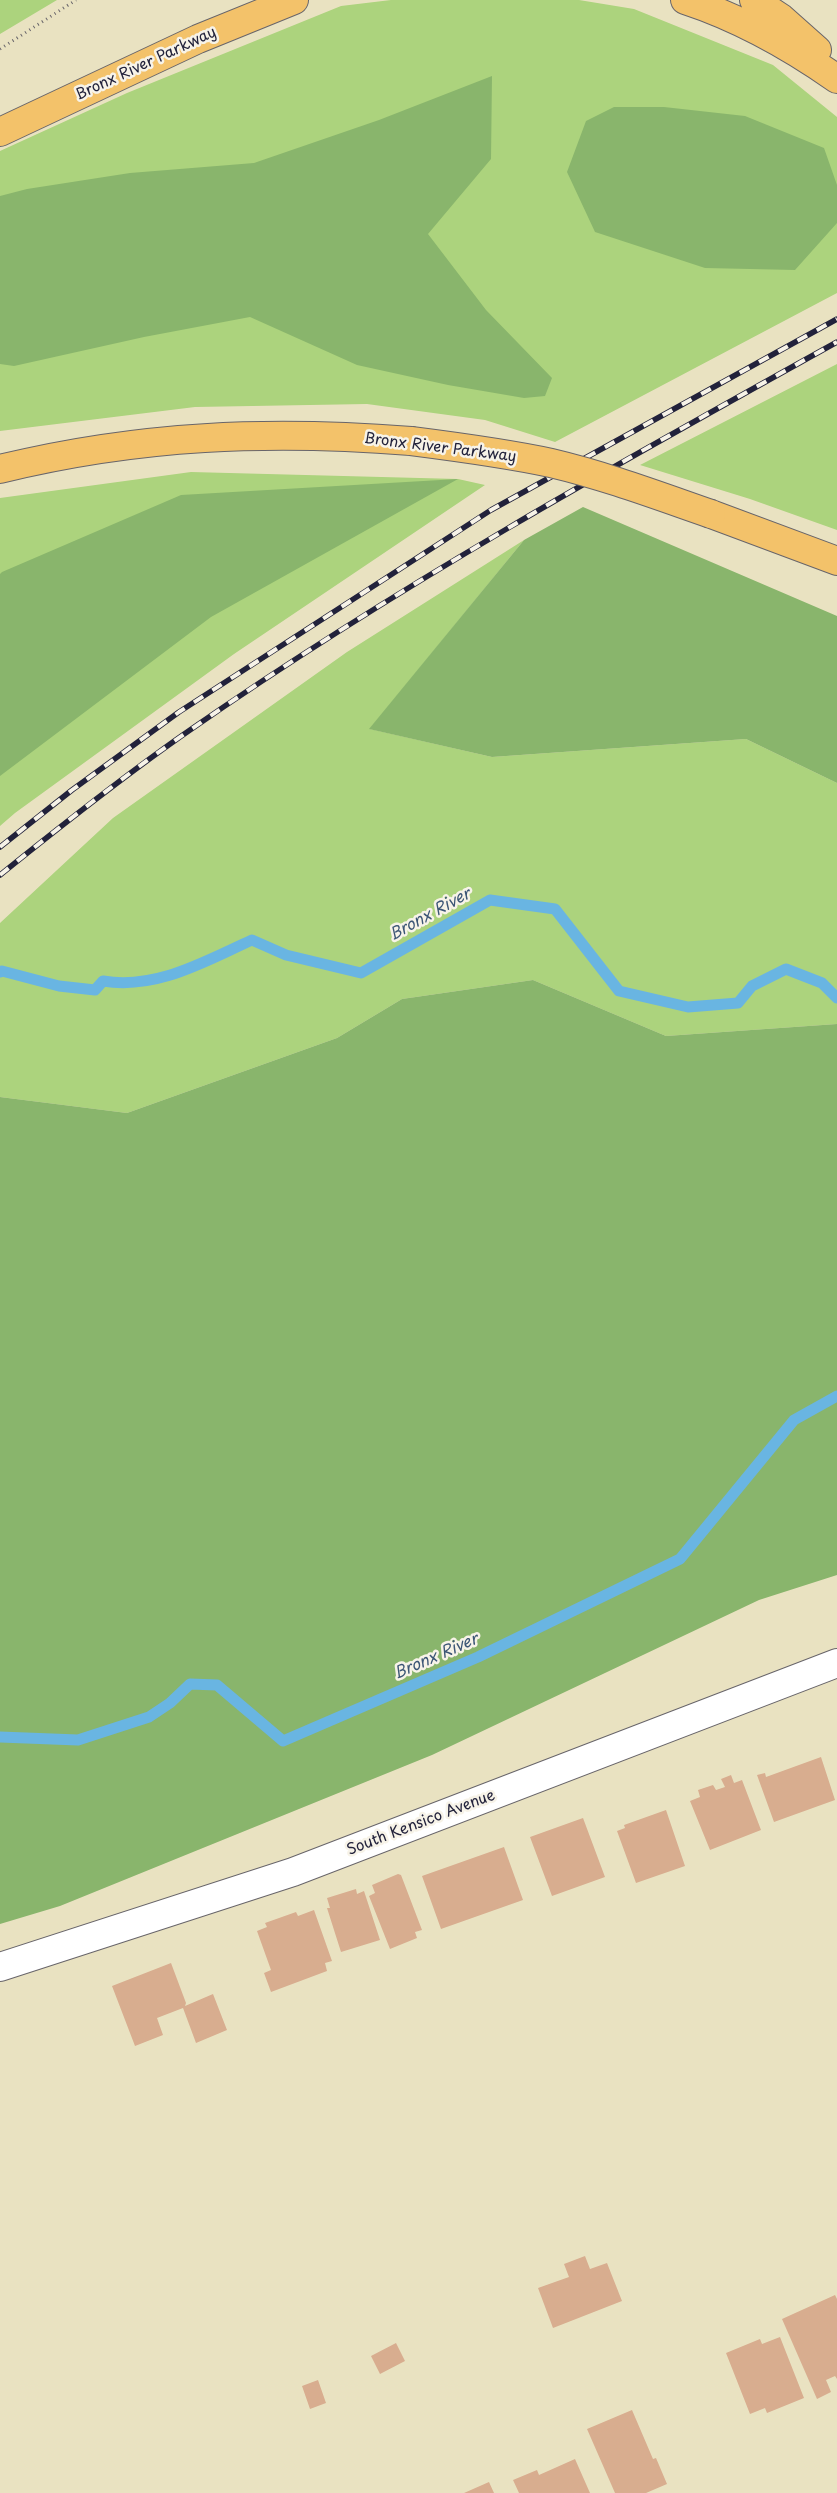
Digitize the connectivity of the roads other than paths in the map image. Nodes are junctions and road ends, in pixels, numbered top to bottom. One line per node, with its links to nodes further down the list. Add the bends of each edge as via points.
1 (294, 0): 4 (highway, Bronx River Parkway)
2 (684, 0): 6 (highway, via 757,30)
3 (754, 0): 5 (highway, via 788,24)
4 (277, 5): 7 (highway, Bronx River Parkway)
5 (837, 68)
6 (837, 79)
7 (0, 132)
8 (0, 469): 9 (highway, Bronx River Parkway, bridge, via 82,452 213,436 297,435 412,441 486,450 552,464 642,490)
9 (837, 561)
10 (837, 1663): 11 (street, South Kensico Avenue, via 294,1872)
11 (0, 1967)

